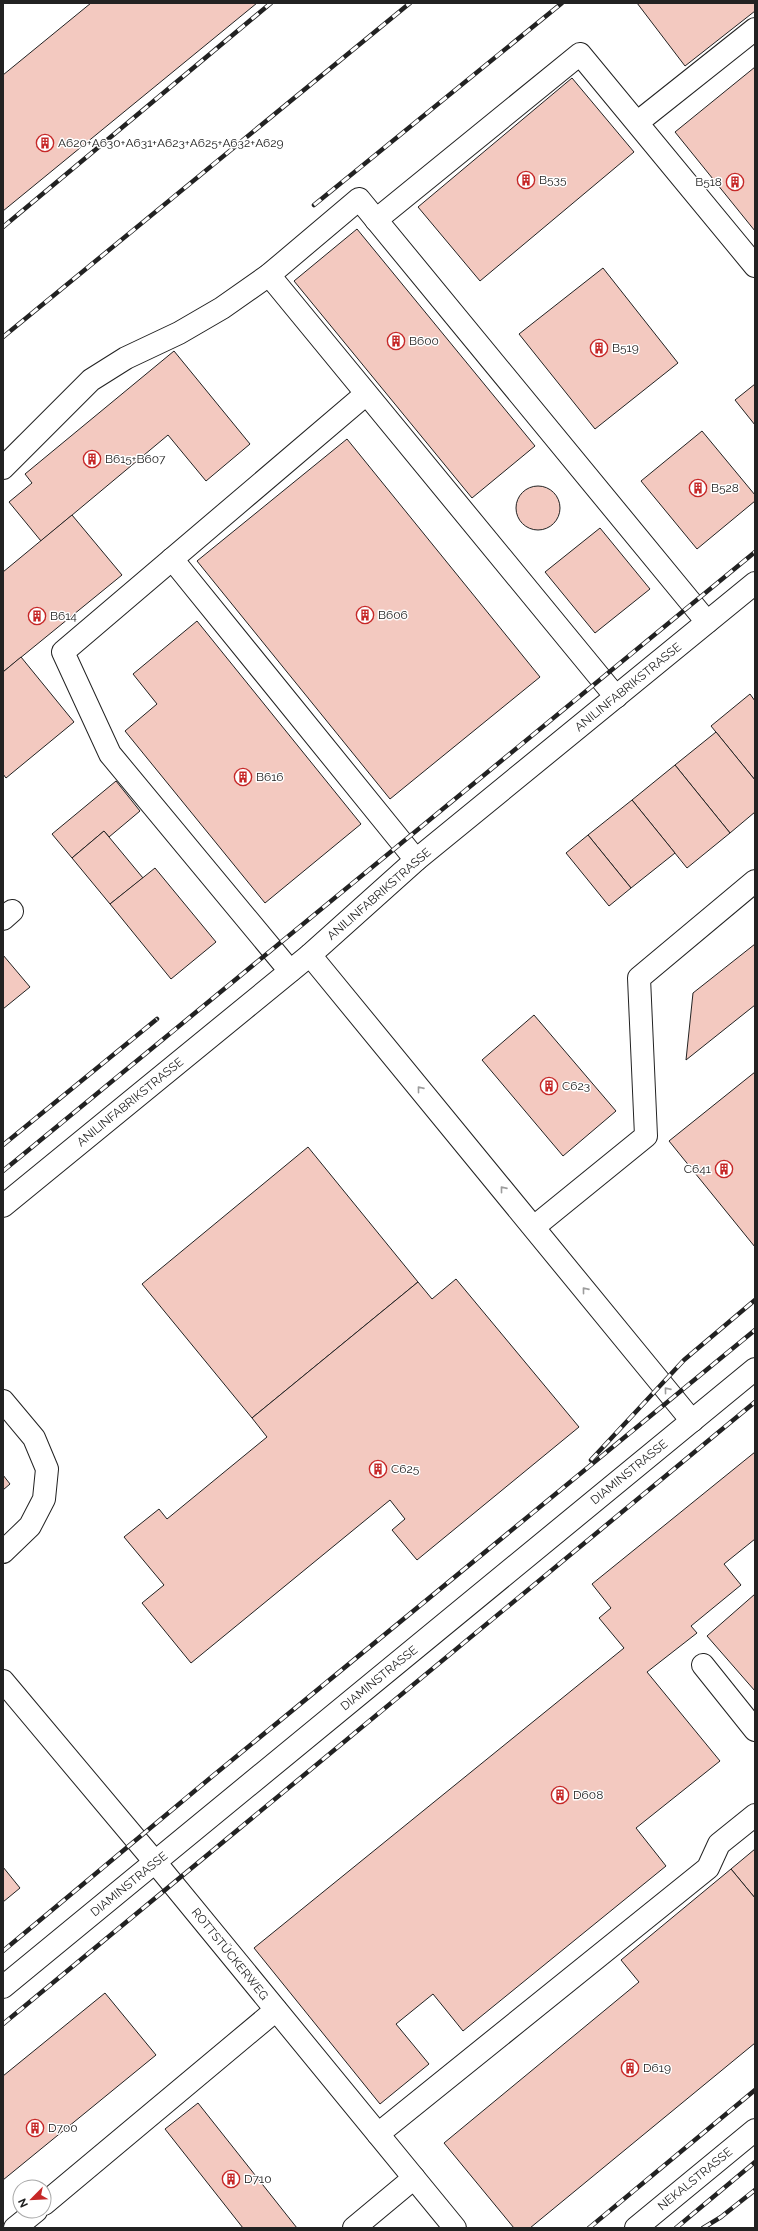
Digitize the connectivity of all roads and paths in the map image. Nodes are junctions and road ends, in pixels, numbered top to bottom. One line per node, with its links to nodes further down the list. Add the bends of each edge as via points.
1 (755, 29): 2 (street)
2 (638, 122): 3 (street, via 580,54); 4 (street)
3 (376, 220): 5 (street, via 359,199); 10 (street)
4 (755, 266)
5 (269, 275): 6 (street); 7 (street, via 222,308 179,333 126,358 91,380)
6 (366, 394): 8 (street); 11 (street)
7 (3, 468)
8 (172, 559): 12 (street); 15 (street, via 63,652 110,754)
9 (755, 583): 10 (street, ANILINFABRIKSTRASSE)
10 (707, 622): 11 (street, ANILINFABRIKSTRASSE)
11 (616, 697): 12 (street, ANILINFABRIKSTRASSE)
12 (416, 860): 14 (street, ANILINFABRIKSTRASSE)
13 (755, 881): 17 (street, via 639,978 646,1136)
14 (310, 955): 15 (street, ANILINFABRIKSTRASSE); 17 (street, one-way to 14)
15 (290, 971): 16 (street, ANILINFABRIKSTRASSE)
16 (3, 1206)
17 (534, 1227): 20 (street, one-way to 17)
18 (755, 1368): 20 (street, DIAMINSTRASSE)
19 (3, 1401): 21 (street, via 34,1438 47,1470 44,1499 30,1526)
20 (692, 1420): 26 (street, DIAMINSTRASSE)
21 (3, 1552)
22 (703, 1665): 24 (street)
23 (3, 1681): 26 (street, ROTTSTÜCKERWEG)
24 (755, 1730)
25 (755, 1815): 30 (street, via 719,1844 708,1868)
26 (155, 1862): 27 (street, DIAMINSTRASSE); 28 (street, ROTTSTÜCKERWEG)
27 (3, 1987)
28 (276, 2010): 30 (street, ROTTSTÜCKERWEG); 32 (street)
29 (755, 2130): 37 (street, NEKALSTRASSE)
30 (378, 2134): 31 (street, ROTTSTÜCKERWEG)
31 (414, 2178): 35 (street); 36 (street, ROTTSTÜCKERWEG)
32 (52, 2197)
33 (26, 2219): 34 (street)
34 (15, 2228)
35 (354, 2228)
36 (455, 2228)
37 (636, 2228)

